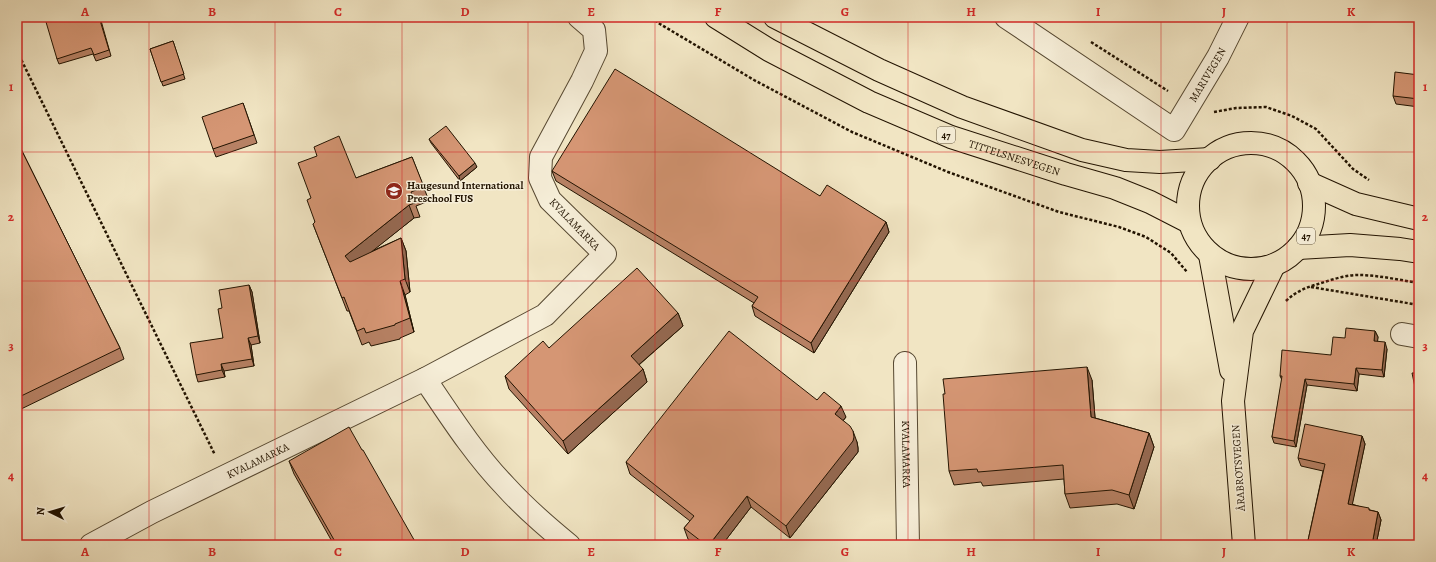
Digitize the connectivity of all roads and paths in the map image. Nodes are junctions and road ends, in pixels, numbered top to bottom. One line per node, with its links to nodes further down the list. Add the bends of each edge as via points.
1 (579, 17): 25 (street, KVALAMARKA, via 594,30 596,51 541,157 540,178 550,200 605,254 544,315)
2 (651, 17): 19 (path, via 754,80 852,132 948,172 1059,212 1119,227 1146,237 1171,253)
3 (716, 17): 14 (main road, TITTELSNESVEGEN / 47, via 769,50 869,102 951,137 1115,188)
4 (775, 17): 10 (main road, via 879,70 955,104 1082,150 1126,160 1160,162)
5 (1238, 17): 9 (street, MARIVEGEN)
6 (1012, 19): 9 (street, MARIVEGEN, via 1174,130)
7 (1091, 42): 9 (path)
8 (17, 51): 27 (path)
9 (1190, 104): 11 (path, via 1212,112 1266,107 1292,116 1316,129 1354,169)
10 (1210, 159): 12 (main road, 47, via 1226,148 1246,143 1266,145 1284,153 1299,166); 14 (main road, 47, via 1195,177 1188,199)
11 (1371, 182)
12 (1309, 183): 13 (main road, via 1356,204); 15 (main road, 47, via 1314,206 1310,228)
13 (1419, 219)
14 (1189, 222): 17 (main road, 47, via 1197,240)
15 (1298, 248): 16 (main road, 47, via 1350,245); 18 (main road, 47)
16 (1419, 252)
17 (1210, 255): 18 (main road, 47, via 1229,266 1252,270); 26 (main road, ÅRABROTSVEGEN)
18 (1274, 265): 26 (main road, ÅRABROTSVEGEN, via 1242,331)
19 (1188, 273)
20 (1419, 283): 21 (path, via 1357,275)
21 (1309, 287): 22 (path, via 1291,296); 23 (path)
22 (1281, 305)
23 (1419, 305)
24 (906, 363): 30 (street, KVALAMARKA)
25 (425, 379): 27 (street, KVALAMARKA); 29 (street, via 463,435 505,487)
26 (1234, 391): 31 (main road, ÅRABROTSVEGEN)
27 (226, 476): 28 (street, KVALAMARKA)
28 (91, 545)
29 (569, 545)
30 (908, 545)
31 (1244, 545)

